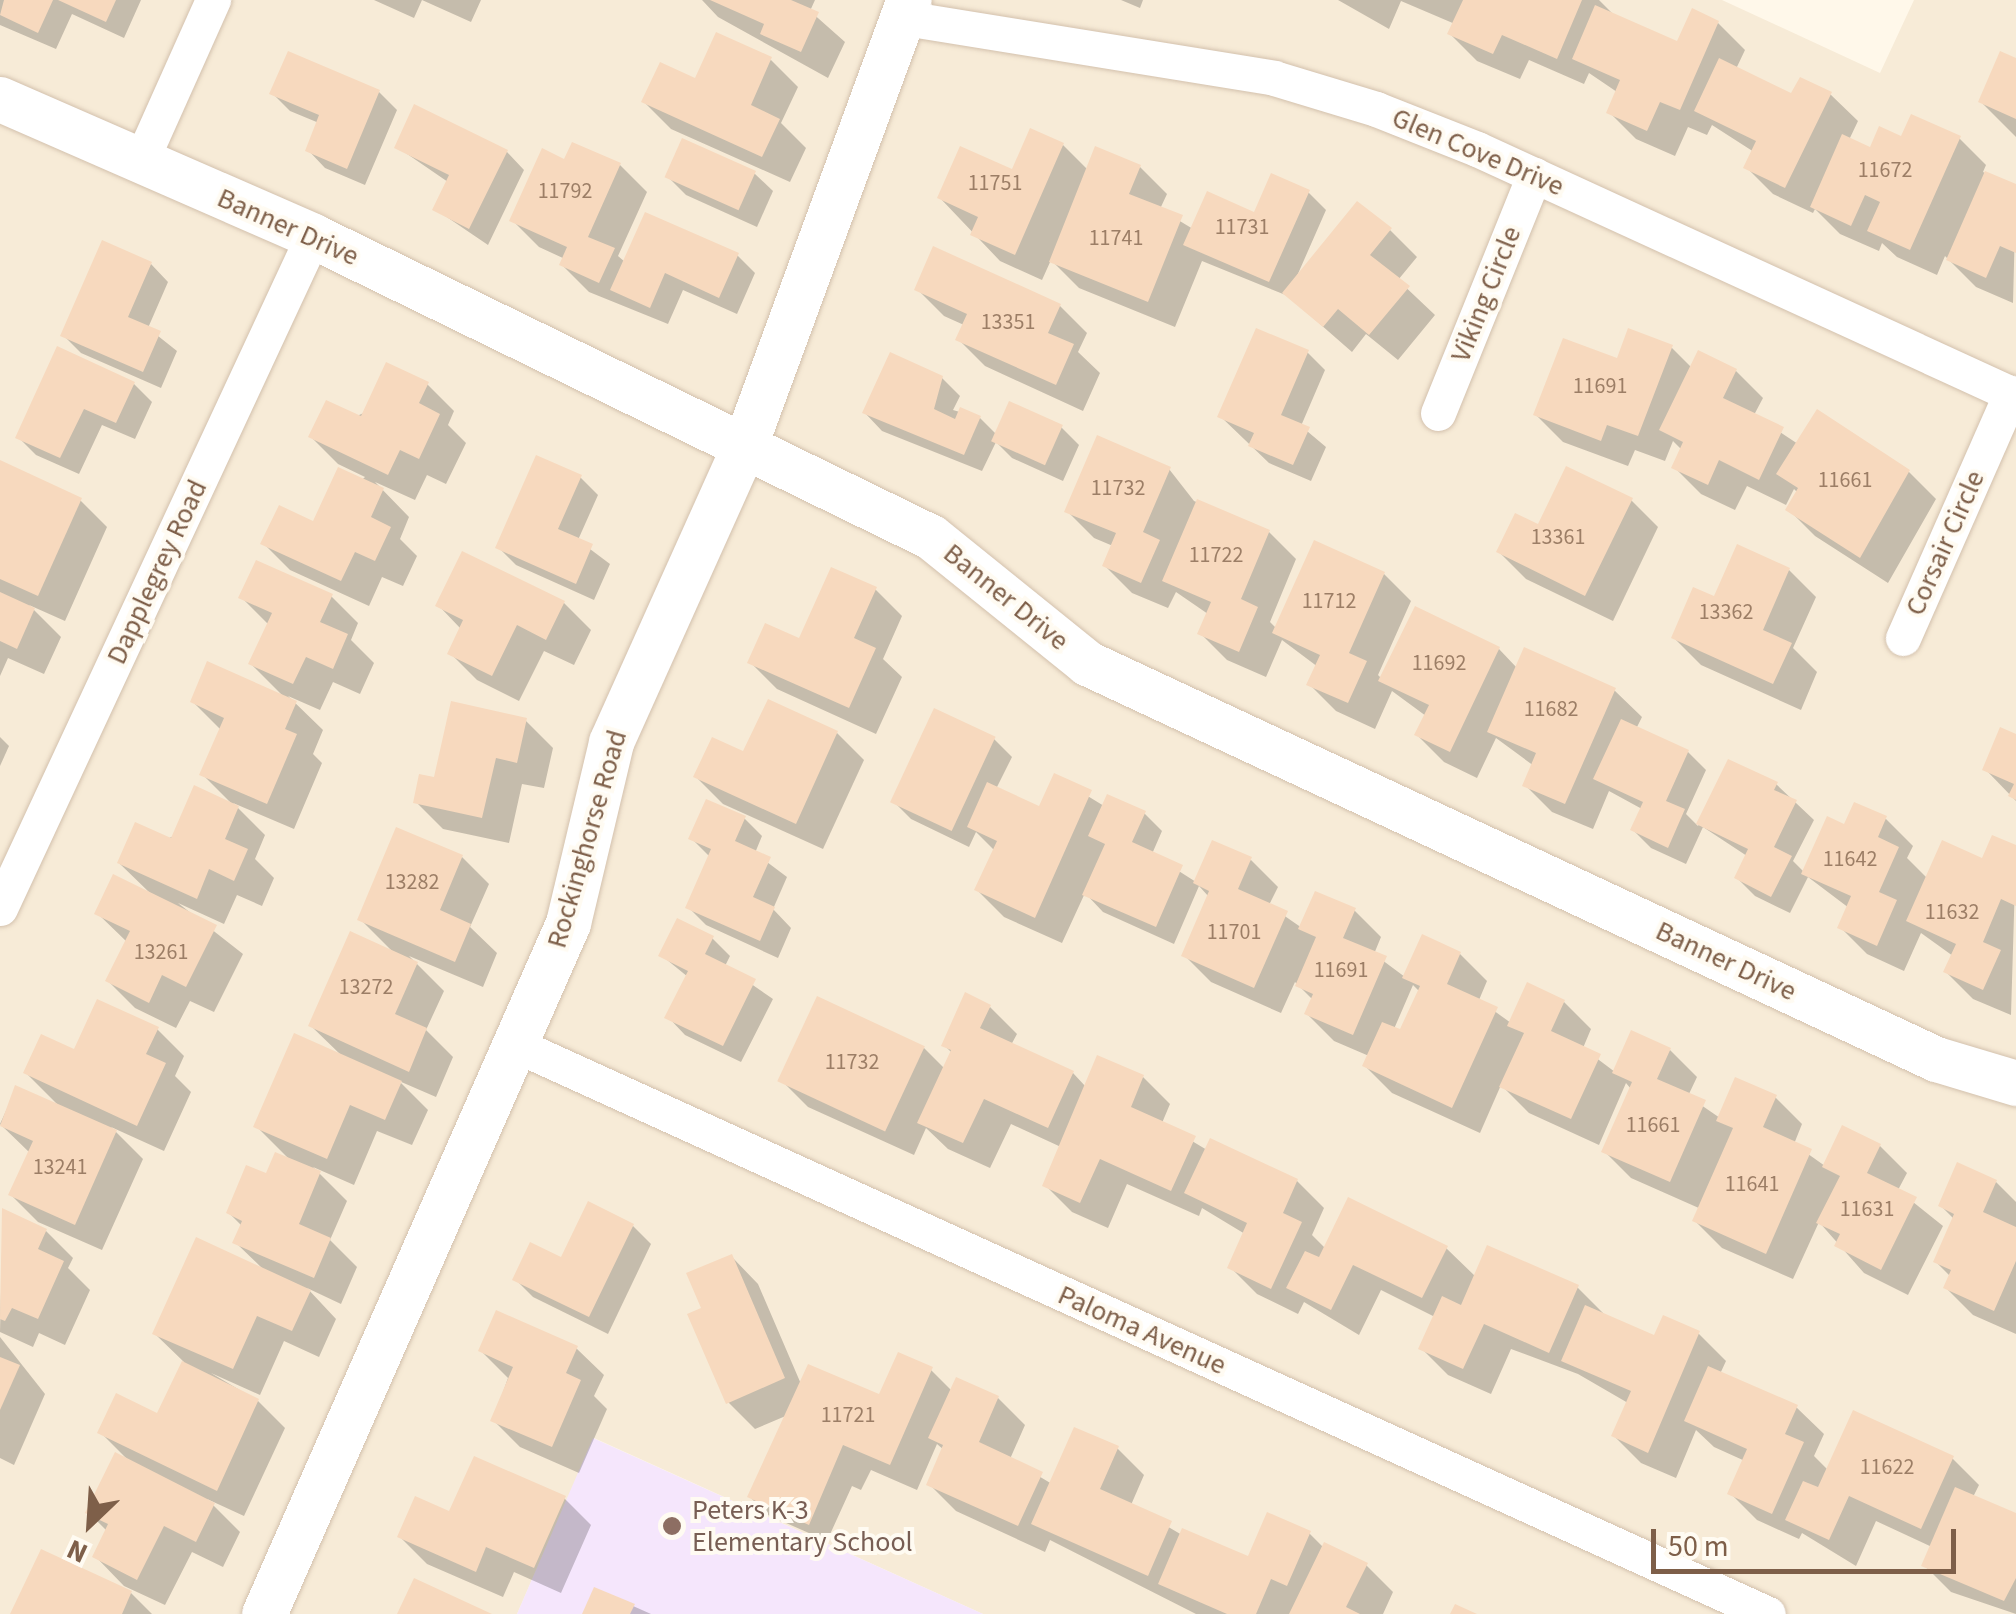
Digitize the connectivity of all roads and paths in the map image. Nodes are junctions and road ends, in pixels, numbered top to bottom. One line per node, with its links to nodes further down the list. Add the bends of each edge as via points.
1 (213, 0): 4 (street)
2 (907, 9): 5 (street, Glen Cove Drive, via 1274,78 1376,109); 9 (street, Rockinghorse Road)
3 (0, 99): 4 (street, Banner Drive)
4 (140, 163): 6 (street, Banner Drive)
5 (1534, 175): 7 (street, Glen Cove Drive); 8 (street, Viking Circle)
6 (313, 236): 9 (street, Banner Drive); 11 (street, Dapplegrey Road)
7 (2014, 394): 10 (street, Corsair Circle)
8 (1438, 414)
9 (746, 442): 12 (street, Rockinghorse Road, via 612,742 568,923); 13 (street, Banner Drive, via 932,537 1087,663 1936,1059)
10 (1903, 638)
11 (0, 908)
12 (516, 1045): 14 (street, Rockinghorse Road); 15 (street, Paloma Avenue)
13 (2016, 1083)
14 (264, 1614)
15 (1768, 1614)

